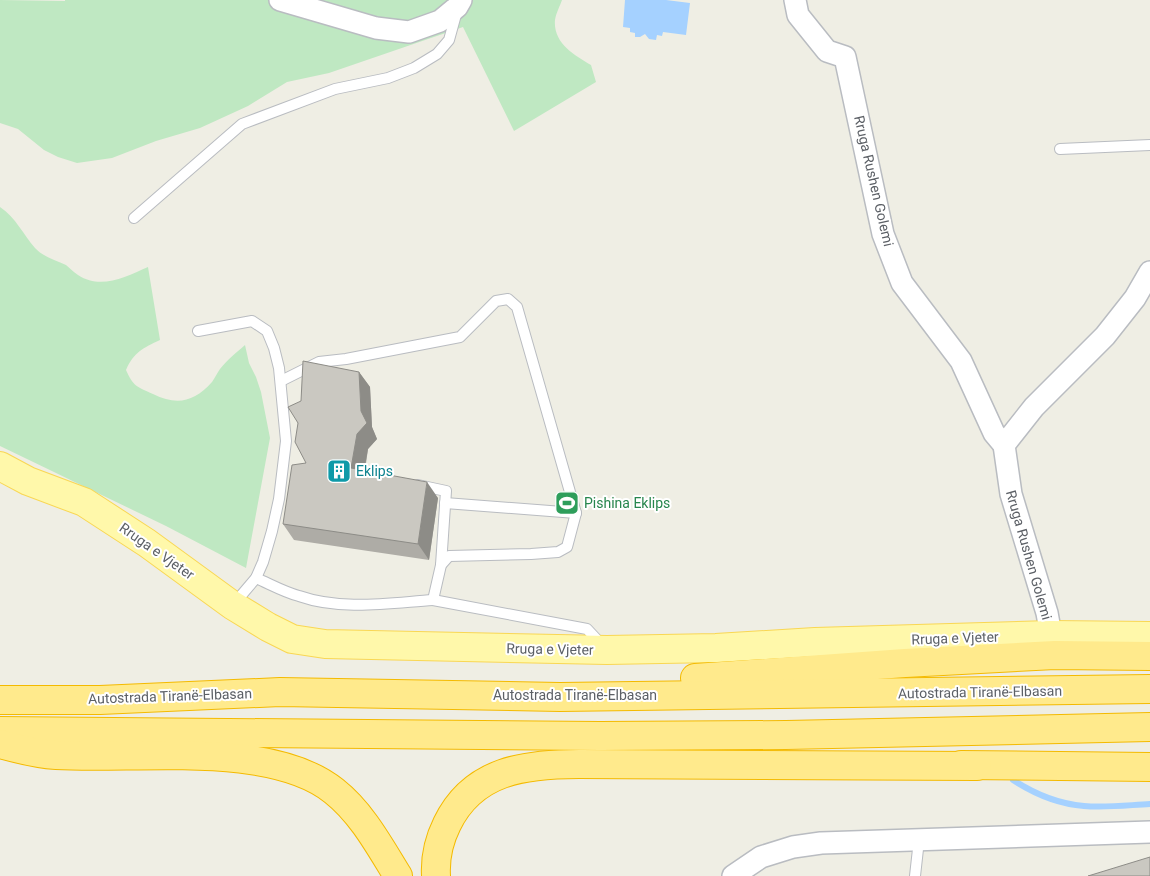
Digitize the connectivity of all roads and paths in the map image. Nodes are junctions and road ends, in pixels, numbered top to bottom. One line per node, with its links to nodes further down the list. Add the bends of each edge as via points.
1 (280, 0): 3 (street, via 376,28 409,32 440,21)
2 (795, 0): 10 (street, Rruga Rushen Golemi, via 798,15 827,52 845,57 883,234 902,283 961,361 994,432)
3 (459, 4): 6 (lane, via 449,40 437,54 388,78 335,89 242,124)
4 (1150, 145): 5 (lane)
5 (1060, 149)
6 (134, 218)
7 (1150, 272): 10 (street, via 1135,298 1105,336 1034,407)
8 (198, 331): 9 (lane, via 252,321 267,331)
9 (281, 381): 14 (lane, via 319,362 460,337 496,301 508,299 517,307); 16 (lane, via 286,441 284,464 272,530)
10 (1004, 445): 19 (street, Rruga Rushen Golemi, via 1011,494)
11 (0, 466): 18 (main road, Rruga e Vjeter, via 28,482 84,502 148,542)
12 (408, 483): 13 (lane, via 446,491)
13 (445, 503): 14 (lane); 15 (lane)
14 (576, 513): 15 (lane, via 567,547 558,552 449,556)
15 (440, 564): 17 (lane)
16 (256, 578): 17 (lane, via 300,597 339,604 378,605); 18 (lane)
17 (433, 600): 21 (lane, via 587,629)
18 (232, 605): 21 (main road, Rruga e Vjeter, via 292,638 325,644)
19 (1051, 635): 20 (main road, Rruga e Vjeter); 21 (main road, Rruga e Vjeter)
20 (1150, 636)
21 (607, 650)
22 (1150, 656): 24 (highway, via 942,661 633,681)
23 (1150, 689): 24 (highway, Autostrada Tiranë-Elbasan)
24 (560, 697): 25 (highway, Autostrada Tiranë-Elbasan, via 280,692 100,700)
25 (0, 700)
26 (1150, 727): 28 (highway)
27 (0, 731): 28 (highway)
28 (600, 736): 30 (highway)
29 (0, 744): 34 (highway, via 55,756 222,758 269,762 291,769 335,791 354,810)
30 (977, 766): 31 (highway); 35 (highway, via 528,766 482,783 457,805 443,831 437,853)
31 (1150, 767)
32 (1150, 832): 33 (street)
33 (919, 840): 36 (street, via 821,842 793,847 761,857); 37 (lane)
34 (398, 876)
35 (436, 876)
36 (733, 876)
37 (915, 876)

